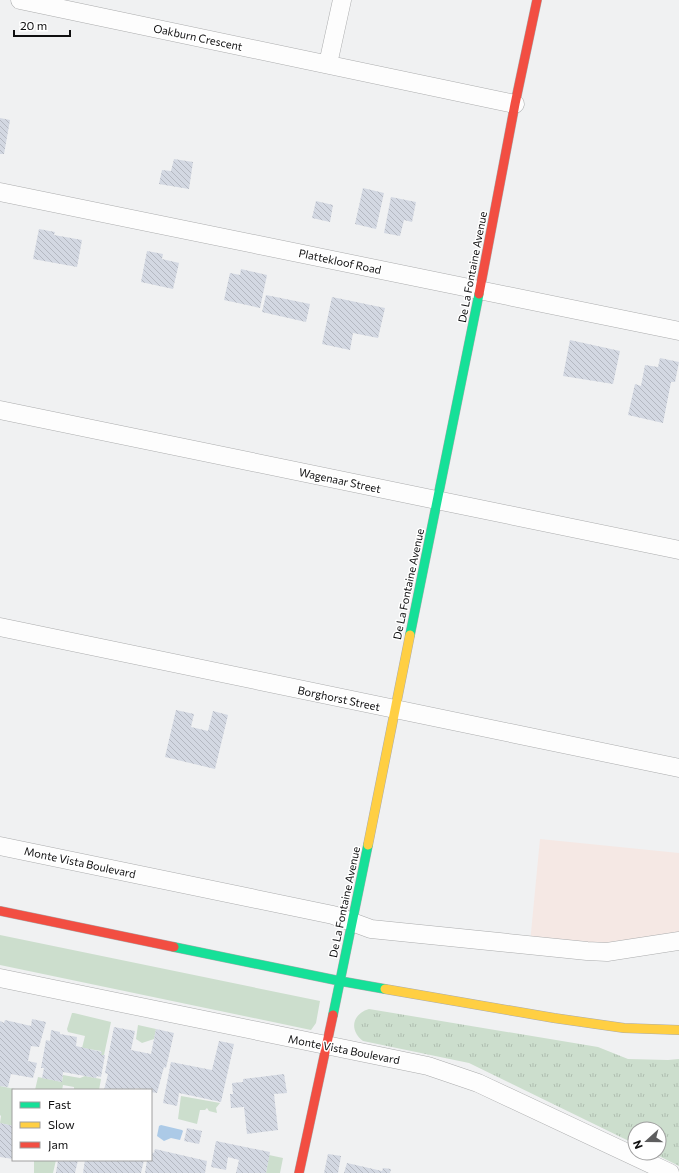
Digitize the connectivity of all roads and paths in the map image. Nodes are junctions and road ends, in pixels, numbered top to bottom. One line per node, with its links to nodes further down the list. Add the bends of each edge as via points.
1 (20, 0): 4 (street, Oakburn Crescent)
2 (342, 0): 4 (street)
3 (538, 0): 5 (street, De La Fontaine Avenue)
4 (328, 64): 5 (street, Oakburn Crescent)
5 (515, 104): 7 (street, De La Fontaine Avenue)
6 (0, 192): 7 (street, Plattekloof Road)
7 (480, 290): 8 (street, Plattekloof Road); 10 (street, De La Fontaine Avenue)
8 (679, 331)
9 (0, 410): 10 (street, Wagenaar Street)
10 (438, 500): 11 (street, Wagenaar Street); 13 (street, De La Fontaine Avenue)
11 (679, 550)
12 (0, 627): 13 (street, Borghorst Street)
13 (394, 710): 14 (street, Borghorst Street); 17 (street, De La Fontaine Avenue)
14 (679, 768)
15 (0, 846): 17 (street, Monte Vista Boulevard, via 312,910)
16 (0, 911): 20 (street)
17 (353, 923): 18 (street, Monte Vista Boulevard, via 371,929 600,952); 20 (street, De La Fontaine Avenue)
18 (679, 941)
19 (0, 978): 22 (street, Monte Vista Boulevard)
20 (340, 981): 21 (street, via 554,1018 624,1028); 22 (street, De La Fontaine Avenue)
21 (679, 1030)
22 (326, 1046): 23 (street, De La Fontaine Avenue); 24 (street, Monte Vista Boulevard, via 428,1066 460,1076)
23 (299, 1173)
24 (670, 1173)

